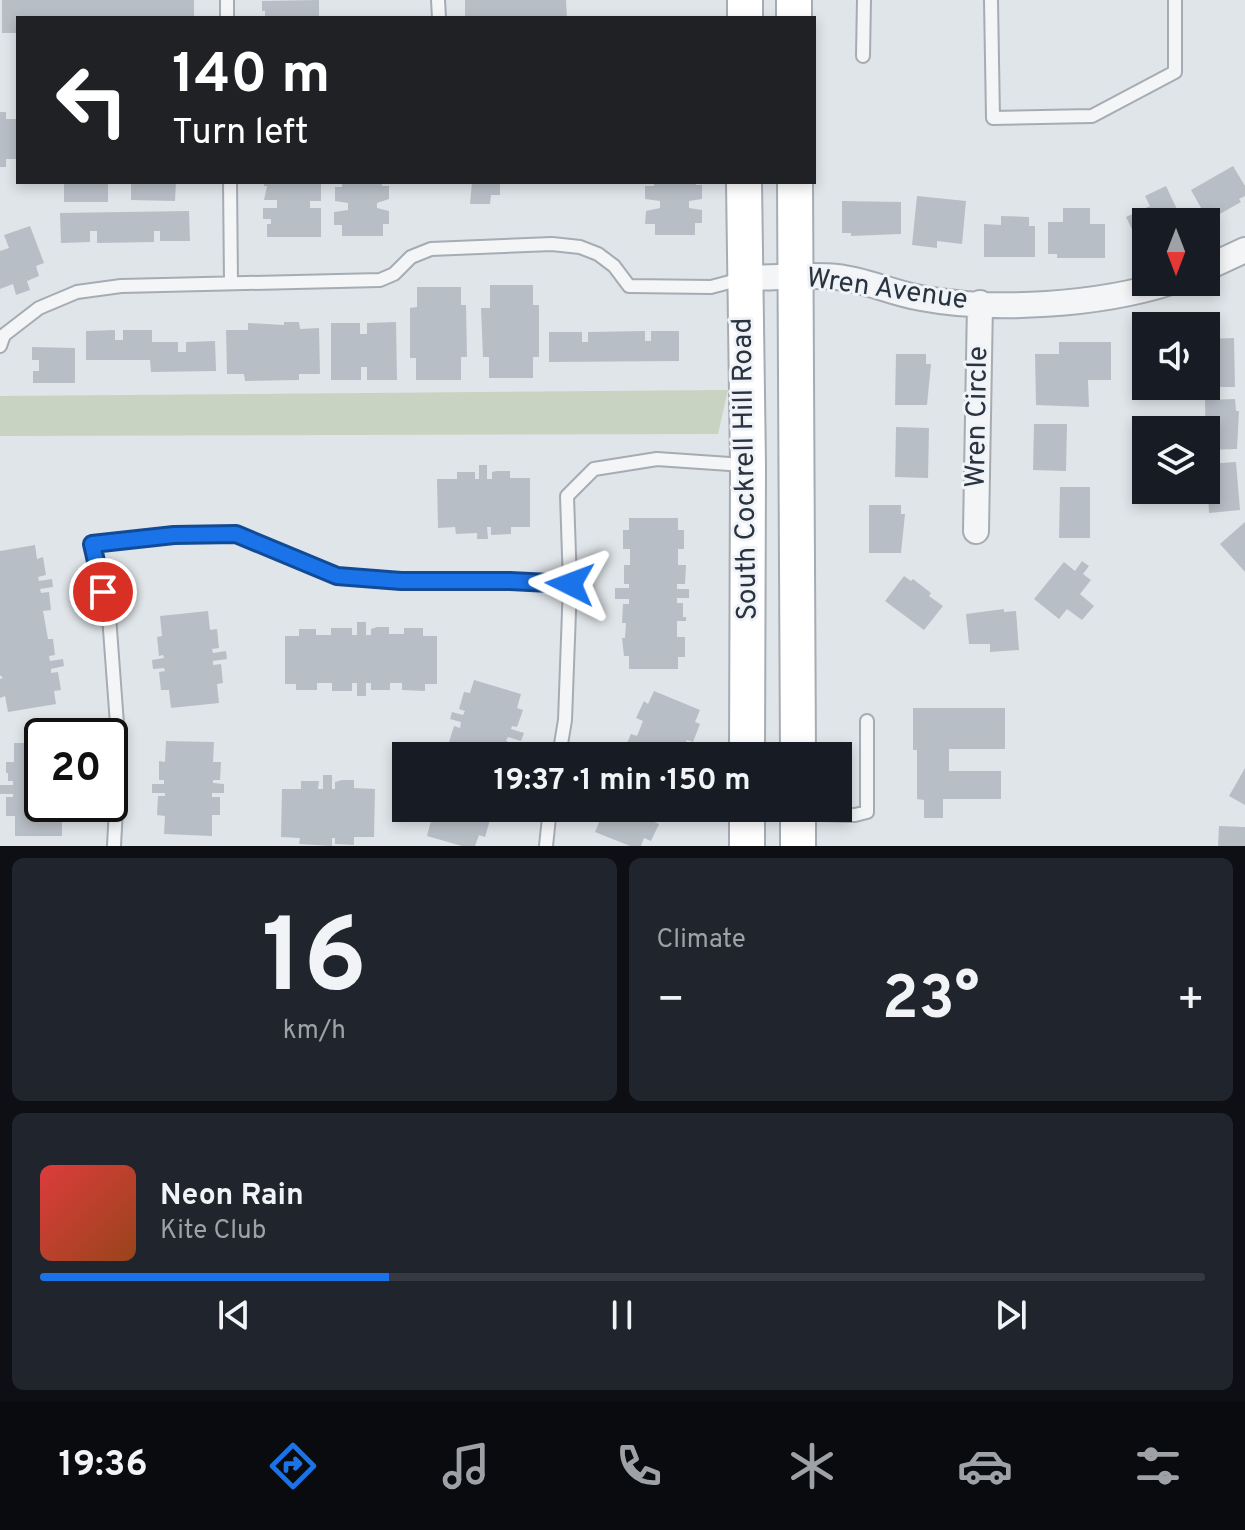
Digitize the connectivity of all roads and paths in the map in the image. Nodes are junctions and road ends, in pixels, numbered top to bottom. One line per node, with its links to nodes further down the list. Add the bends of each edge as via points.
1 (864, 0): 4 (lane)
2 (991, 0): 3 (lane, via 993,118 1092,116 1175,72)
3 (1175, 0)
4 (863, 56)
5 (230, 184): 12 (lane)
6 (744, 184): 11 (main road, South Cockrell Hill Road)
7 (795, 184): 10 (main road, South Cockrell Hill Road)
8 (1245, 250): 9 (street)
9 (1220, 262)
10 (795, 277): 11 (street, Wren Avenue); 14 (street, Wren Avenue, via 837,277 920,298); 22 (main road, South Cockrell Hill Road)
11 (744, 278): 12 (lane, via 711,287 629,286 598,254 552,244 431,249 380,280); 16 (main road, South Cockrell Hill Road)
12 (231, 282): 15 (lane, via 77,292 39,308 4,335)
13 (1132, 294): 14 (street, Wren Avenue)
14 (980, 303): 17 (street, Wren Circle)
15 (0, 346)
16 (748, 465): 18 (lane, via 657,459 594,469 567,496); 21 (main road, South Cockrell Hill Road)
17 (976, 531)
18 (570, 584): 20 (lane); 26 (lane, via 337,576 236,534 92,544 109,616 118,736)
19 (867, 721): 23 (lane, via 867,812)
20 (561, 742)
21 (747, 742)
22 (798, 742)
23 (852, 815)
24 (549, 822): 27 (lane)
25 (747, 822): 28 (main road)
26 (114, 846)
27 (546, 846)
28 (747, 846)

